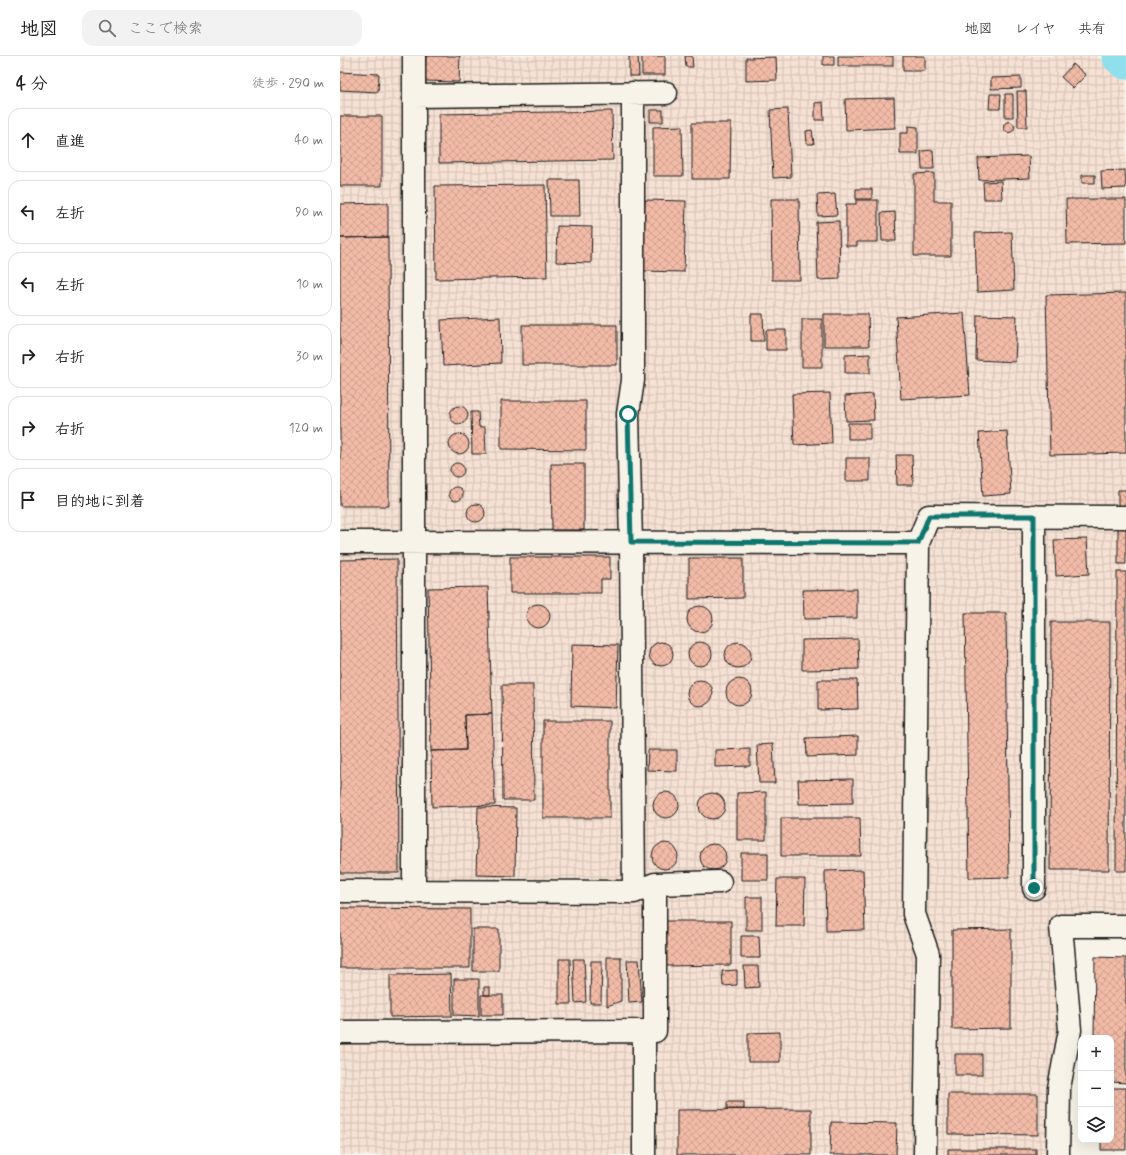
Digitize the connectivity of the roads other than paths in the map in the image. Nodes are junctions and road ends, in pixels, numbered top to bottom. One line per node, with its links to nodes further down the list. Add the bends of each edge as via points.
1 (414, 56): 4 (street)
2 (666, 93): 3 (street)
3 (633, 94): 4 (street); 9 (street, via 633,380 628,414)
4 (414, 96): 8 (street)
5 (1034, 516): 6 (street); 10 (street, via 929,516); 13 (street)
6 (1126, 517)
7 (340, 542): 8 (street)
8 (414, 542): 9 (street); 15 (street)
9 (631, 542): 10 (street); 16 (street)
10 (918, 543): 21 (street, via 914,914 928,954)
11 (720, 882): 12 (street)
12 (655, 884): 16 (street); 18 (street, via 655,1031)
13 (1034, 888)
14 (340, 891): 15 (street)
15 (414, 892): 16 (street)
16 (634, 892)
17 (1126, 926): 22 (street, via 1061,926 1070,1030 1058,1088)
18 (644, 1031): 19 (street); 20 (street)
19 (340, 1032)
20 (644, 1155)
21 (925, 1155)
22 (1058, 1155)

